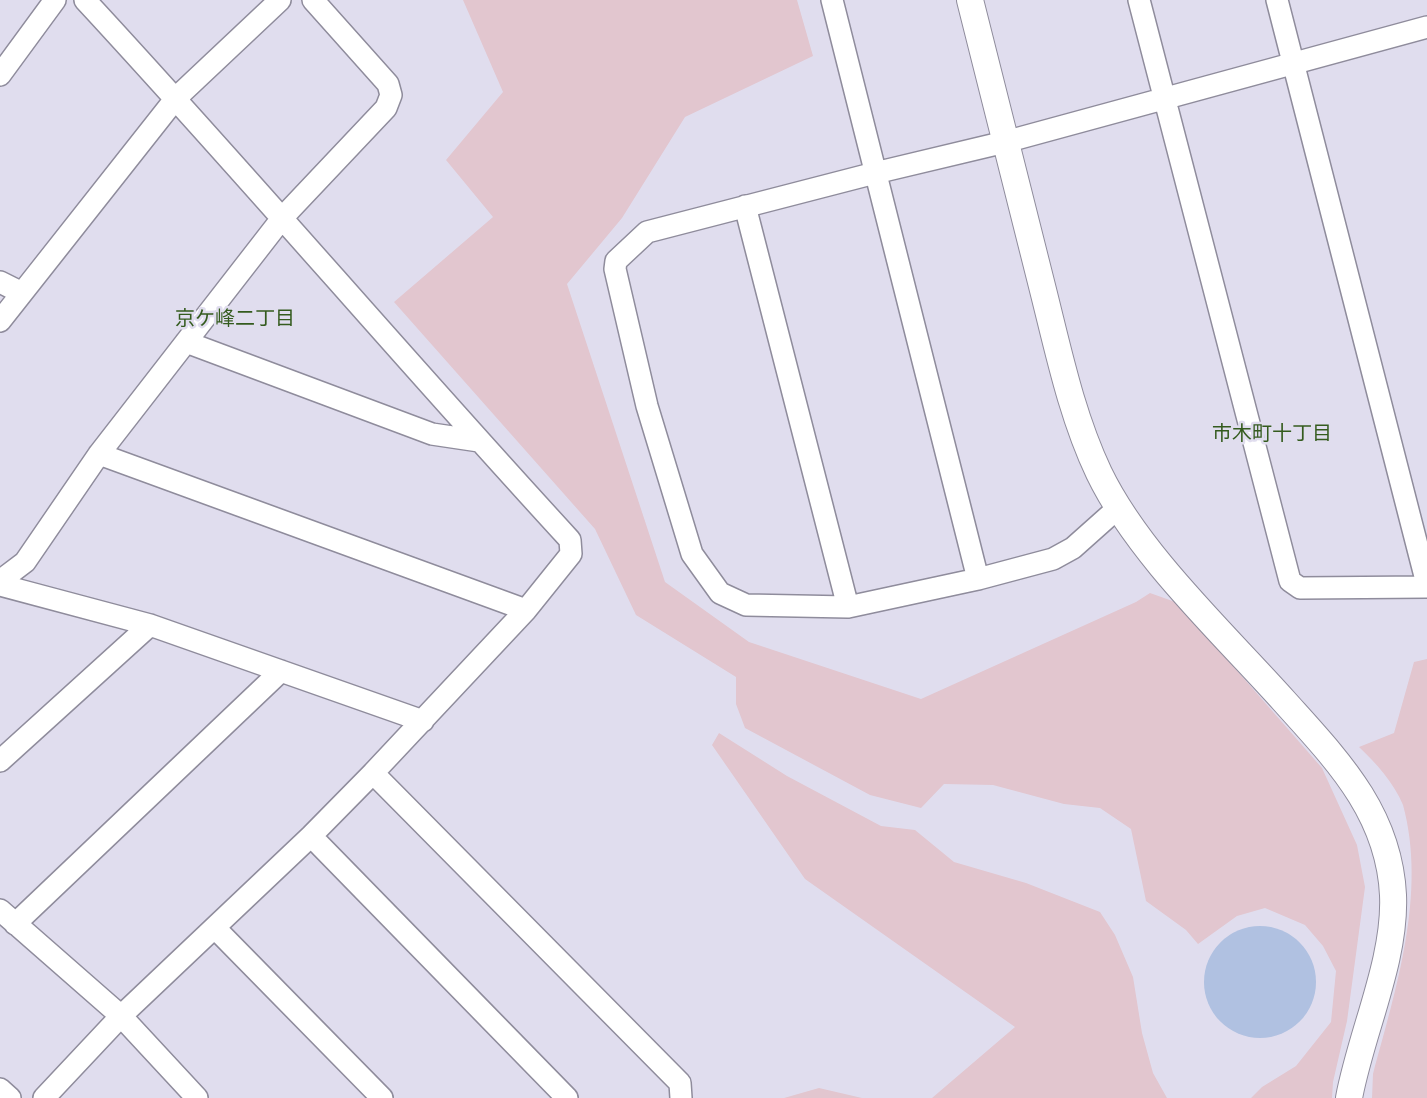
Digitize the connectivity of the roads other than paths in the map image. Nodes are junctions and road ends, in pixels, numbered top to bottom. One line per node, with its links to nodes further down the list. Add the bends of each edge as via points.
1 (55, 0): 11 (street)
2 (85, 0): 12 (street)
3 (279, 0): 12 (street)
4 (313, 0): 17 (street, via 388,84 391,95 386,108)
5 (832, 0): 15 (street)
6 (970, 0): 14 (street)
7 (1139, 0): 13 (street)
8 (1277, 0): 10 (street)
9 (1427, 27): 10 (street)
10 (1294, 63): 13 (street); 27 (street)
11 (0, 75)
12 (176, 98): 17 (street); 19 (street)
13 (1164, 98): 14 (street); 27 (street, via 1290,581 1300,588)
14 (1005, 142): 15 (street); 24 (street, via 1073,407 1089,451)
15 (874, 173): 16 (street); 25 (street)
16 (745, 206): 28 (street); 28 (street, via 647,232 616,261 647,406 692,554 720,593 746,605)
17 (283, 217): 21 (street); 22 (street)
18 (0, 282): 19 (street)
19 (22, 293): 20 (street)
20 (0, 321)
21 (186, 342): 22 (street, via 432,434); 23 (street)
22 (479, 441): 29 (street, via 572,546 571,554)
23 (99, 454): 26 (street, via 25,562); 29 (street)
24 (1119, 507): 25 (street, via 1073,548 1053,559); 46 (street, via 1155,558 1347,771 1376,822 1391,876 1392,924)
25 (978, 579): 28 (street)
26 (0, 583): 30 (street)
27 (1427, 585)
28 (848, 607)
29 (525, 610): 32 (street)
30 (150, 625): 31 (street); 33 (street)
31 (281, 671): 32 (street); 36 (street)
32 (423, 721): 34 (street)
33 (0, 761)
34 (373, 773): 35 (street); 45 (street, via 680,1083)
35 (311, 836): 37 (street); 44 (street)
36 (8, 917): 38 (street)
37 (215, 928): 38 (street); 43 (street)
38 (121, 1016): 41 (street); 42 (street)
39 (0, 1089): 40 (street)
40 (10, 1098)
41 (44, 1098)
42 (197, 1098)
43 (382, 1098)
44 (567, 1098)
45 (681, 1098)
46 (1349, 1098)

